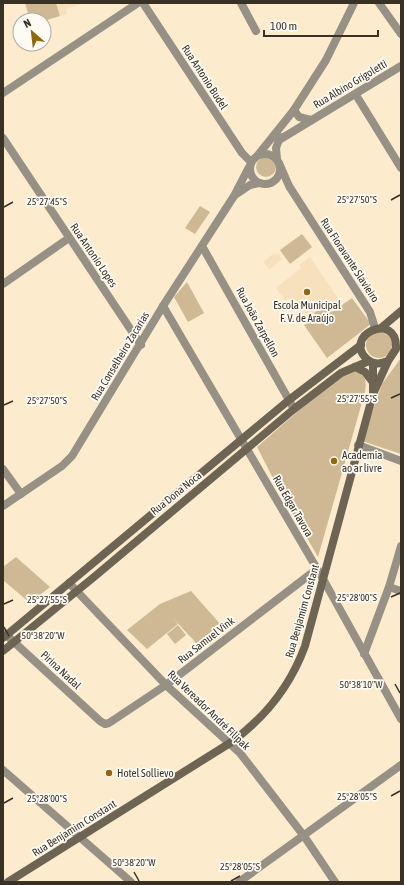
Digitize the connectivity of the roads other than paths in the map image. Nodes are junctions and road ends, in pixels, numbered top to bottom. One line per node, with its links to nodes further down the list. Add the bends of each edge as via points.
1 (138, 3): 9 (street)
2 (143, 3): 18 (street, Rua Antonio Budel)
3 (241, 3): 6 (street)
4 (354, 3): 11 (street, via 326,60)
5 (379, 3): 7 (street)
6 (256, 31)
7 (401, 34)
8 (401, 66): 10 (street, Rua Albino Grigoletti)
9 (3, 93)
10 (356, 95): 13 (street, Rua Albino Grigoletti); 19 (street)
11 (294, 110): 12 (street); 13 (street, Rua Albino Grigoletti, via 299,117)
12 (287, 119): 15 (street); 16 (street)
13 (311, 120): 15 (street, Rua Albino Grigoletti)
14 (3, 138): 24 (street, Rua Antonio Lopes)
15 (279, 140): 17 (street, via 276,148)
16 (258, 155): 17 (street, via 268,154); 18 (street)
17 (278, 161): 21 (street, via 280,173); 22 (street, Rua Fioravante Slavieiro)
18 (250, 164): 20 (street, via 251,177); 23 (street, Rua Conselheiro Zacarias)
19 (401, 168)
20 (259, 183): 21 (street); 23 (street, Rua Conselheiro Zacarias, via 250,185)
21 (271, 183): 22 (street)
22 (289, 186): 29 (street, Rua Fioravante Slavieiro)
23 (234, 196): 25 (street, Rua Conselheiro Zacarias)
24 (69, 238): 26 (street); 31 (street, Rua Antonio Lopes)
25 (202, 246): 27 (street, Rua Conselheiro Zacarias); 39 (street, Rua João Zarpellon)
26 (3, 284)
27 (163, 306): 31 (street, Rua Conselheiro Zacarias); 41 (street, Rua Edgar Tavora)
28 (401, 311): 29 (street)
29 (378, 328): 32 (street, via 365,334); 33 (street, via 392,334)
30 (401, 335): 33 (street)
31 (141, 345): 46 (street, Rua Conselheiro Zacarias, via 72,456 62,466)
32 (361, 345): 35 (street, via 361,351); 39 (street, Rua Dona Noca)
33 (397, 349): 34 (street)
34 (388, 361): 35 (street); 38 (street, Rua Benjamim Constant)
35 (371, 362): 36 (street, Rua Dona Noca); 37 (street, Rua Benjamim Constant)
36 (355, 367): 37 (street); 40 (street, Rua Dona Noca, via 341,372)
37 (372, 381): 38 (street, Rua Benjamim Constant)
38 (373, 394): 42 (street, Rua Benjamim Constant)
39 (289, 400): 40 (street, Rua João Zarpellon); 41 (street, Rua Dona Noca)
40 (294, 408): 43 (street, Rua Dona Noca)
41 (241, 441): 43 (street, Rua Edgar Tavora); 48 (street, Rua Dona Noca)
42 (358, 445): 44 (street); 52 (street, Rua Benjamim Constant)
43 (246, 450): 49 (street, Rua Dona Noca); 51 (street, Rua Edgar Tavora)
44 (401, 461)
45 (3, 469): 46 (street)
46 (21, 494): 47 (street, Rua Conselheiro Zacarias)
47 (3, 506)
48 (156, 511): 49 (street); 53 (street, Rua Dona Noca)
49 (163, 518): 55 (street, Rua Dona Noca)
50 (401, 546): 54 (street)
51 (316, 569): 52 (street, Rua Edgar Tavora); 61 (street, Rua Samuel Vink)
52 (323, 579): 60 (street, Rua Edgar Tavora); 64 (street, Rua Benjamim Constant, via 297,669 265,714)
53 (69, 583): 55 (street, Rua Vereador André Filipak); 57 (street, Rua Dona Noca)
54 (389, 587): 56 (street); 60 (street)
55 (76, 591): 58 (street, Rua Dona Noca); 61 (street, Rua Vereador André Filipak)
56 (401, 591)
57 (4, 635): 58 (street, Pirina Nadal)
58 (14, 642): 59 (street, Rua Dona Noca); 63 (street, Pirina Nadal)
59 (3, 651)
60 (364, 654): 62 (street, Rua Edgar Tavora)
61 (166, 685): 63 (street, Rua Samuel Vink); 64 (street, Rua Vereador André Filipak)
62 (401, 719)
63 (105, 724)
64 (230, 743): 67 (street, Rua Vereador André Filipak); 68 (street, Rua Benjamim Constant)
65 (401, 766): 67 (street)
66 (3, 770): 68 (street)
67 (304, 836): 71 (street); 72 (street, Rua Vereador André Filipak)
68 (80, 837): 69 (street, Rua Benjamim Constant); 70 (street)
69 (8, 882)
70 (131, 882)
71 (240, 882)
72 (335, 882)

